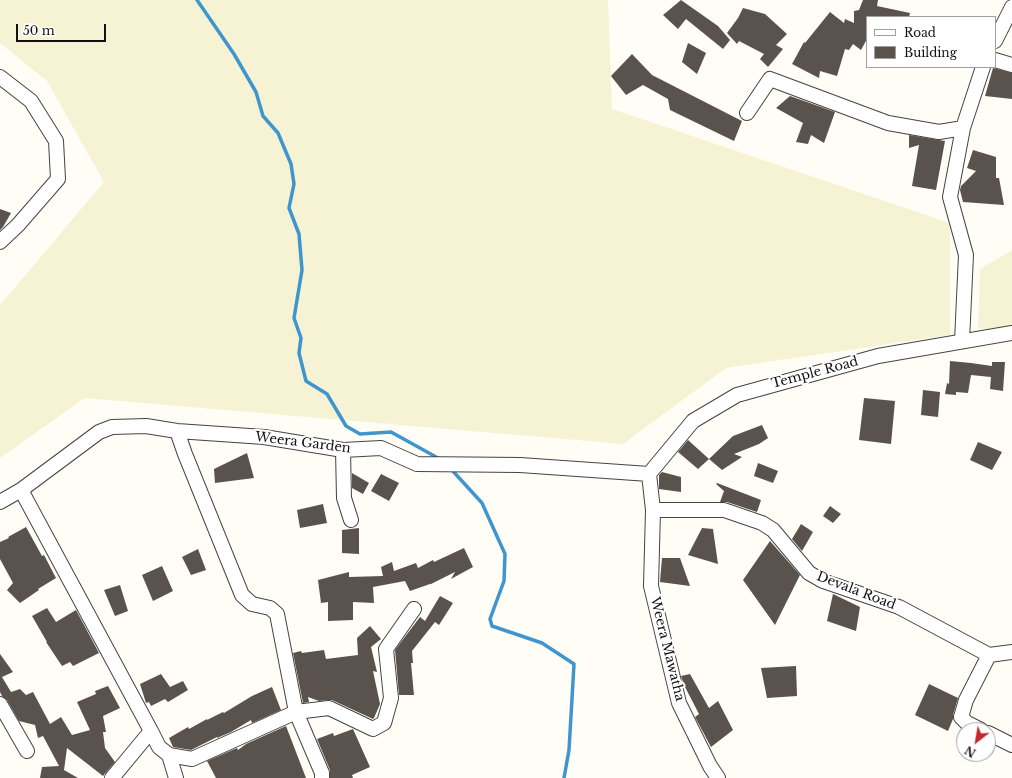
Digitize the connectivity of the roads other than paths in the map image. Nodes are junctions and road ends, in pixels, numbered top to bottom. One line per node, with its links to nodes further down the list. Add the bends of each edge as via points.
1 (1012, 7): 2 (street)
2 (996, 38)
3 (996, 60): 4 (street)
4 (1012, 65)
5 (983, 68): 8 (street)
6 (0, 78): 9 (street, via 31,101 56,140 58,179)
7 (747, 113): 8 (street, via 770,79 888,123 939,132)
8 (963, 128): 11 (street, via 950,197 966,255)
9 (0, 242)
10 (1012, 333): 11 (street, Temple Road)
11 (962, 341): 14 (street, Temple Road, via 878,356 737,395 692,421)
12 (177, 431): 13 (street, Weera Garden, via 264,437); 15 (street, Weera Garden, via 146,426 112,427 99,432); 23 (street, via 242,595 252,604 270,608 277,614)
13 (342, 450): 14 (street, Weera Garden, via 381,448 417,464 520,465); 18 (street, via 344,498)
14 (649, 474): 17 (street)
15 (21, 490): 16 (street, Weera Garden); 25 (street)
16 (0, 502)
17 (653, 510): 21 (street, Devala Road, via 724,510 762,523 773,530 809,573 823,581 899,608); 33 (street, Weera Mawatha, via 651,586 677,695)
18 (351, 520)
19 (414, 610): 23 (street, via 386,649 391,698 384,723 373,729 328,708)
20 (1012, 652): 21 (street)
21 (989, 655): 24 (street, via 966,700 961,717)
22 (0, 704): 28 (street)
23 (296, 712): 29 (street, via 192,759); 32 (street)
24 (966, 722)
25 (152, 731): 29 (street, via 159,747); 30 (street)
26 (996, 738): 27 (street)
27 (1012, 745)
28 (28, 751)
29 (169, 755): 31 (street)
30 (112, 778)
31 (176, 778)
32 (322, 778)
33 (718, 778)

